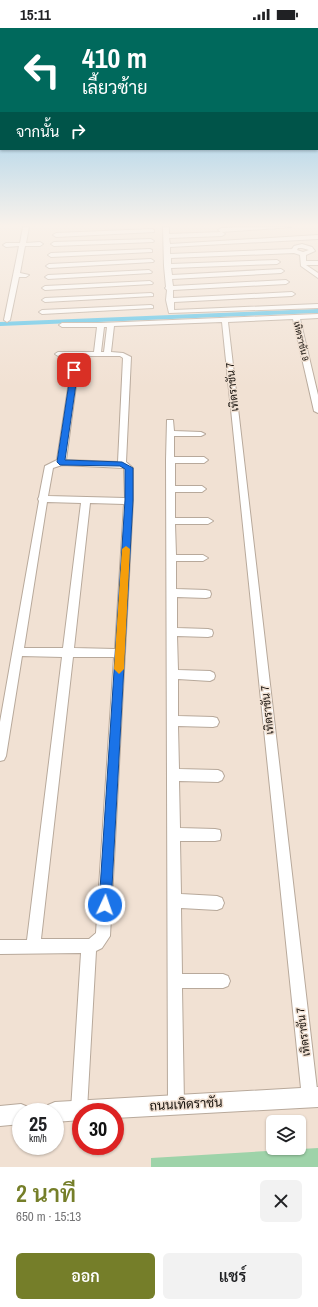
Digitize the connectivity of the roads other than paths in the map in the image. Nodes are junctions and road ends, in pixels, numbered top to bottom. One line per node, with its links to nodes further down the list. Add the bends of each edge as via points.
1 (14, 280): 21 (street)
2 (118, 280): 6 (street)
3 (168, 280): 8 (street)
4 (286, 282): 8 (street); 9 (street)
5 (150, 283): 6 (street)
6 (118, 284): 7 (street); 11 (street)
7 (45, 288)
8 (168, 288): 13 (street)
9 (292, 294): 13 (street); 15 (street)
10 (151, 295): 11 (street)
11 (116, 297): 12 (street); 17 (street)
12 (45, 300)
13 (169, 300): 15 (street, via 169,311 172,312)
14 (318, 306): 15 (street)
15 (297, 307)
16 (151, 308): 17 (street)
17 (116, 309): 18 (street)
18 (42, 312)
19 (318, 316): 20 (street)
20 (296, 317): 24 (street); 30 (street, เทิดราชัน 9)
21 (7, 320)
22 (225, 321): 70 (street, เทิดราชัน 7)
23 (101, 325): 24 (street); 25 (street); 28 (street)
24 (111, 325): 29 (street)
25 (62, 326)
26 (58, 354): 27 (street)
27 (77, 354): 28 (street); 36 (street)
28 (97, 354): 29 (street)
29 (108, 354): 37 (street, via 121,354 126,357)
30 (318, 411)
31 (170, 422): 32 (street)
32 (170, 433): 33 (street); 34 (street)
33 (201, 434)
34 (170, 460): 35 (street); 38 (street)
35 (204, 460)
36 (60, 462): 37 (street); 40 (street, via 49,466)
37 (122, 464): 42 (street, via 129,468)
38 (172, 489): 39 (street); 43 (street)
39 (202, 489)
40 (42, 499): 41 (street); 51 (street)
41 (86, 500): 42 (street); 52 (street)
42 (129, 500): 53 (street)
43 (171, 521): 44 (street); 45 (street)
44 (208, 522)
45 (172, 558): 46 (street); 47 (street)
46 (204, 558)
47 (172, 593): 48 (street); 49 (street)
48 (206, 594)
49 (173, 632): 50 (street); 54 (street)
50 (208, 633)
51 (17, 652): 52 (street); 58 (street)
52 (68, 652): 53 (street); 67 (street)
53 (120, 653): 65 (street, via 103,936 97,943)
54 (173, 674): 55 (street); 56 (street)
55 (210, 676)
56 (173, 722): 57 (street); 59 (street)
57 (213, 722)
58 (0, 756)
59 (174, 775): 60 (street); 61 (street)
60 (218, 776)
61 (174, 834): 62 (street); 63 (street)
62 (215, 835)
63 (175, 901): 64 (street); 69 (street)
64 (217, 903)
65 (89, 946): 67 (street); 71 (street)
66 (0, 947): 67 (street)
67 (33, 947)
68 (223, 980): 69 (street)
69 (175, 981): 72 (street)
70 (314, 1098): 72 (street, ถนนเทิดราชัน)
71 (79, 1103)
72 (176, 1104): 73 (street, ถนนเทิดราชัน)
73 (124, 1107)
74 (12, 1115): 75 (street)
75 (0, 1116)

